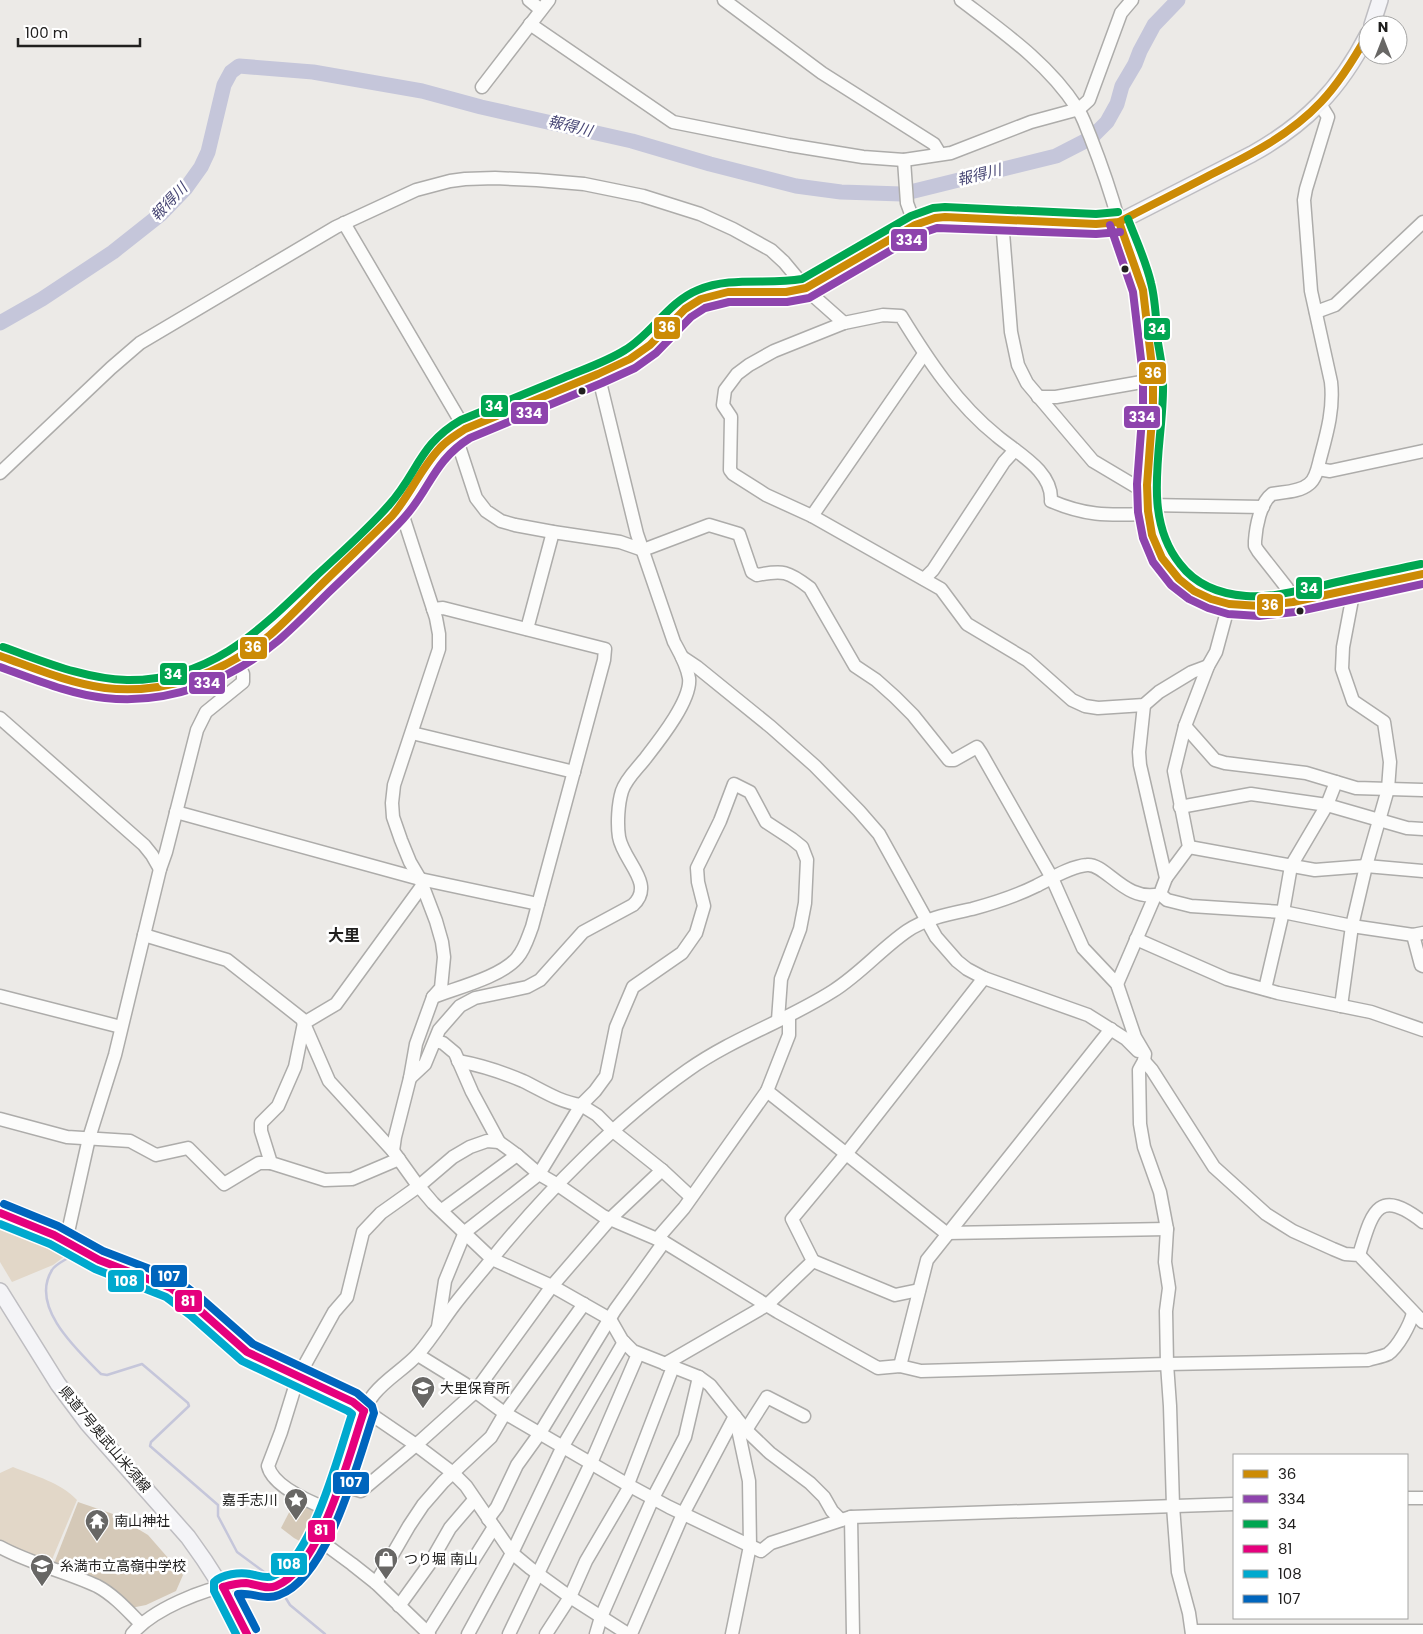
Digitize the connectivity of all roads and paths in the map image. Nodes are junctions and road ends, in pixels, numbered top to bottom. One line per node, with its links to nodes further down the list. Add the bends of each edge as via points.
1 (529, 0): 6 (street)
2 (724, 0): 13 (street, via 822,73 934,144)
3 (961, 0): 12 (street, via 1044,68)
4 (1132, 0): 12 (street, via 1121,14 1089,100)
5 (1380, 0): 7 (main road)
6 (545, 5): 8 (street)
7 (1375, 15)
8 (530, 24): 10 (street); 14 (street, via 673,122 789,146)
9 (1358, 51): 11 (main road, via 1343,77)
10 (482, 87)
11 (1320, 104): 16 (main road, via 1267,146); 21 (street, via 1328,118 1304,195 1311,291)
12 (1080, 113): 13 (street, via 1031,122); 16 (street)
13 (940, 154): 14 (street)
14 (904, 163): 19 (street, via 907,204)
15 (1002, 220): 16 (main road); 19 (main road, via 945,217); 26 (street, via 1011,332 1018,364)
16 (1119, 222): 25 (main road, via 1141,283)
17 (1423, 222): 21 (street, via 1335,305)
18 (344, 223): 20 (street, via 416,190 450,181 495,178 584,184 643,196 715,220 771,250); 27 (street); 31 (street, via 134,347)
19 (915, 225): 20 (main road)
20 (806, 288): 22 (street); 24 (main road, via 786,292 728,292 701,299 684,309 642,352)
21 (1316, 312): 30 (street, via 1332,397 1329,428)
22 (844, 323): 23 (street, via 883,315 901,316); 36 (street, via 774,351 749,365 736,374 725,390 723,405 731,417 730,470 780,503)
23 (924, 354): 28 (street, via 979,421); 36 (street)
24 (598, 374): 27 (main road); 38 (street, via 636,534)
25 (1153, 380): 26 (street, via 1056,397); 32 (main road)
26 (1038, 397): 32 (street, via 1093,461 1135,486)
27 (460, 432): 34 (main road, via 446,440 432,455); 37 (street, via 476,498 486,511 500,521)
28 (1015, 450): 35 (street, via 1048,484 1052,492 1051,501 1102,516); 40 (street)
29 (1423, 451): 30 (street, via 1330,471)
30 (1318, 469): 33 (street, via 1312,482 1272,494)
31 (0, 473)
32 (1148, 488): 35 (main road)
33 (1263, 507): 35 (street); 42 (street, via 1255,546 1287,588)
34 (398, 510): 44 (street); 48 (main road, via 273,632)
35 (1148, 510): 43 (main road, via 1156,546 1175,575 1192,590)
36 (812, 516): 40 (street)
37 (553, 532): 38 (street, via 620,542); 45 (street)
38 (643, 550): 47 (street); 68 (street, via 709,525 739,534 752,572 757,575 778,571 800,579 810,588 855,666 876,680 907,709 949,760 977,748)
39 (1423, 574): 41 (main road)
40 (924, 579): 50 (street, via 941,589 967,624 1027,660 1072,700 1098,708)
41 (1354, 589): 42 (main road); 56 (street, via 1342,669 1353,701 1384,722 1390,762)
42 (1293, 603): 43 (main road, via 1270,606)
43 (1229, 604): 49 (street, via 1216,652)
44 (433, 609): 45 (street, via 444,608); 53 (street, via 439,649)
45 (527, 629): 54 (street, via 605,649)
46 (0, 656): 48 (main road, via 89,686 134,690 190,680)
47 (682, 657): 74 (street, via 771,727 859,811 879,834); 91 (street, via 689,677 685,701 627,781 620,800 619,838 641,885 640,899 583,932 540,980 527,987 467,1001 449,1016)
48 (236, 659): 60 (street, via 243,674 242,682 206,712 201,721)
49 (1208, 666): 50 (street, via 1159,692); 52 (street)
50 (1144, 705): 69 (street, via 1138,752)
51 (0, 718): 66 (street, via 144,845)
52 (1185, 726): 55 (street, via 1219,761 1306,773); 59 (street, via 1174,771)
53 (412, 733): 54 (street); 70 (street, via 394,785 392,809 401,840)
54 (574, 772): 72 (street)
55 (1336, 782): 56 (street, via 1356,788); 58 (street)
56 (1388, 790): 57 (street); 61 (street)
57 (1423, 790)
58 (1327, 805): 59 (street, via 1251,794); 61 (street); 64 (street)
59 (1180, 807): 63 (street)
60 (176, 812): 66 (street); 70 (street)
61 (1379, 820): 62 (street); 65 (street)
62 (1423, 829)
63 (1189, 847): 64 (street); 69 (street)
64 (1291, 866): 65 (street, via 1315,870); 73 (street)
65 (1366, 866): 67 (street); 75 (street)
66 (160, 869): 77 (street)
67 (1423, 871)
68 (1052, 878): 71 (street, via 1094,865 1124,888); 74 (street, via 996,902); 81 (street, via 1083,948)
69 (1166, 878): 71 (street)
70 (421, 883): 72 (street); 84 (street, via 440,932 443,949 441,988); 87 (street, via 336,1004)
71 (1158, 895): 73 (street, via 1191,906); 78 (street)
72 (538, 904): 84 (street, via 525,945 517,958 485,978)
73 (1283, 912): 75 (street); 82 (street)
74 (928, 920): 80 (street, via 936,937 957,961); 86 (street, via 902,934 834,990)
75 (1352, 926): 76 (street); 85 (street)
76 (1418, 934): 79 (street)
77 (144, 935): 87 (street, via 227,960 302,1019); 88 (street)
78 (1136, 939): 81 (street); 82 (street, via 1227,979)
79 (1423, 966)
80 (984, 978): 89 (street, via 1075,1009); 101 (street)
81 (1117, 984): 92 (street)
82 (1265, 989): 85 (street)
83 (0, 996): 88 (street)
84 (433, 997): 94 (street, via 416,1044)
85 (1341, 1006): 90 (street, via 1371,1012)
86 (784, 1018): 95 (street, via 789,1035); 96 (street, via 781,979 800,929 807,860 802,847 766,822 750,792 734,784 697,868 704,906 696,932 682,952 633,988 616,1027 606,1076); 98 (street, via 691,1068)
87 (304, 1024): 102 (street, via 329,1081); 104 (street, via 295,1067 278,1106 262,1123 261,1131)
88 (121, 1027): 99 (street)
89 (1111, 1029): 92 (street); 116 (street)
90 (1423, 1030)
91 (435, 1041): 93 (street, via 444,1043 455,1053); 94 (street, via 425,1064)
92 (1144, 1058): 114 (street, via 1139,1070 1140,1124); 119 (street, via 1214,1167 1253,1203 1293,1231 1346,1254)
93 (458, 1061): 96 (street, via 522,1081 566,1103); 100 (street)
94 (410, 1078): 102 (street, via 395,1137)
95 (767, 1091): 101 (street); 109 (street)
96 (581, 1105): 98 (street); 106 (street)
97 (0, 1119): 99 (street, via 67,1137)
98 (614, 1131): 105 (street); 107 (street)
99 (89, 1138): 104 (street, via 130,1141 156,1155 188,1148 224,1184 259,1163); 118 (street)
100 (499, 1142): 103 (street); 108 (street, via 487,1141 470,1147)
101 (846, 1154): 116 (street); 121 (street, via 792,1219)
102 (396, 1155): 104 (street, via 352,1178 325,1180); 108 (street)
103 (517, 1155): 106 (street); 110 (street)
104 (271, 1163)
105 (662, 1170): 109 (street); 112 (street)
106 (539, 1174): 107 (street); 115 (street)
107 (558, 1185): 112 (street); 120 (street)
108 (419, 1186): 110 (street); 137 (street, via 381,1213 363,1232 347,1297 334,1312)
109 (691, 1197): 117 (street)
110 (442, 1210): 115 (street)
111 (0, 1213): 118 (street)
112 (610, 1220): 117 (street); 122 (street)
113 (1423, 1222): 119 (street, via 1410,1211 1393,1205 1378,1208)
114 (1167, 1228): 116 (street); 134 (street)
115 (465, 1232): 120 (street); 130 (street, via 445,1281)
116 (946, 1233): 123 (street, via 927,1260)
117 (661, 1241): 126 (street); 128 (street)
118 (66, 1242): 137 (street, via 99,1260 171,1288 247,1352)
119 (1359, 1255): 127 (street)
120 (492, 1259): 122 (street); 130 (street)
121 (813, 1261): 123 (street, via 895,1295); 126 (street)
122 (552, 1286): 125 (street); 139 (street)
123 (919, 1290): 136 (street)
124 (0, 1291): 168 (main road, 県道7号奥武山米須線, via 67,1396 103,1442 188,1537)
125 (584, 1304): 128 (street); 141 (street)
126 (767, 1305): 135 (street); 136 (street, via 878,1368)
127 (1413, 1313): 129 (street); 134 (street, via 1411,1323 1388,1354 1368,1360)
128 (610, 1319): 131 (street); 145 (street)
129 (1423, 1322)
130 (437, 1329): 132 (street)
131 (624, 1342): 133 (street); 147 (street)
132 (418, 1354): 139 (street); 140 (street, via 381,1386)
133 (638, 1354): 135 (street); 148 (street)
134 (1167, 1364): 136 (street, via 921,1371); 157 (street)
135 (669, 1365): 138 (street); 151 (street)
136 (900, 1366)
137 (298, 1377): 140 (street); 158 (street, via 268,1468 294,1493)
138 (699, 1377): 142 (street, via 710,1385); 152 (street, via 684,1437)
139 (475, 1392): 141 (street); 146 (street)
140 (364, 1410): 146 (street); 150 (street)
141 (505, 1413): 145 (street); 149 (street, via 491,1437)
142 (735, 1416): 144 (street); 159 (street); 163 (street, via 748,1482)
143 (804, 1416): 144 (street, via 768,1398)
144 (746, 1430): 160 (street, via 770,1453 810,1482 832,1511)
145 (540, 1434): 147 (street); 161 (street, via 517,1465)
146 (416, 1445): 149 (street); 150 (street, via 361,1490)
147 (563, 1446): 148 (street); 165 (street)
148 (591, 1463): 151 (street); 166 (street)
149 (453, 1473): 155 (street); 167 (street, via 423,1505)
150 (340, 1484): 158 (street)
151 (629, 1485): 152 (street); 169 (street, via 586,1561)
152 (653, 1498): 159 (street); 171 (street)
153 (1408, 1498): 154 (street)
154 (1423, 1498)
155 (474, 1500): 161 (street); 170 (street, via 450,1528)
156 (1233, 1504): 157 (street)
157 (1174, 1506): 160 (street); 174 (street, via 1178,1572)
158 (330, 1510): 162 (street)
159 (683, 1514): 163 (street); 182 (street)
160 (846, 1518): 163 (street, via 771,1543 761,1551); 184 (street)
161 (491, 1523): 165 (street); 175 (street)
162 (318, 1539): 167 (street); 168 (street, via 286,1580 275,1586 240,1583)
163 (750, 1546): 183 (street)
164 (0, 1547): 172 (street, via 17,1557 98,1587 121,1603)
165 (512, 1553): 166 (street); 178 (street)
166 (537, 1574): 169 (street); 179 (street)
167 (376, 1583): 170 (street)
168 (223, 1587): 172 (street, via 172,1605); 177 (main road, 県道7号奥武山米須線)
169 (570, 1597): 171 (street); 180 (street)
170 (399, 1606): 175 (street)
171 (601, 1618): 181 (street); 182 (street)
172 (141, 1624): 176 (street)
173 (1423, 1630): 174 (street)
174 (1192, 1632)
175 (429, 1633)
176 (132, 1634)
177 (246, 1634)
178 (468, 1634)
179 (508, 1634)
180 (546, 1634)
181 (596, 1634)
182 (629, 1634)
183 (732, 1634)
184 (853, 1634)

